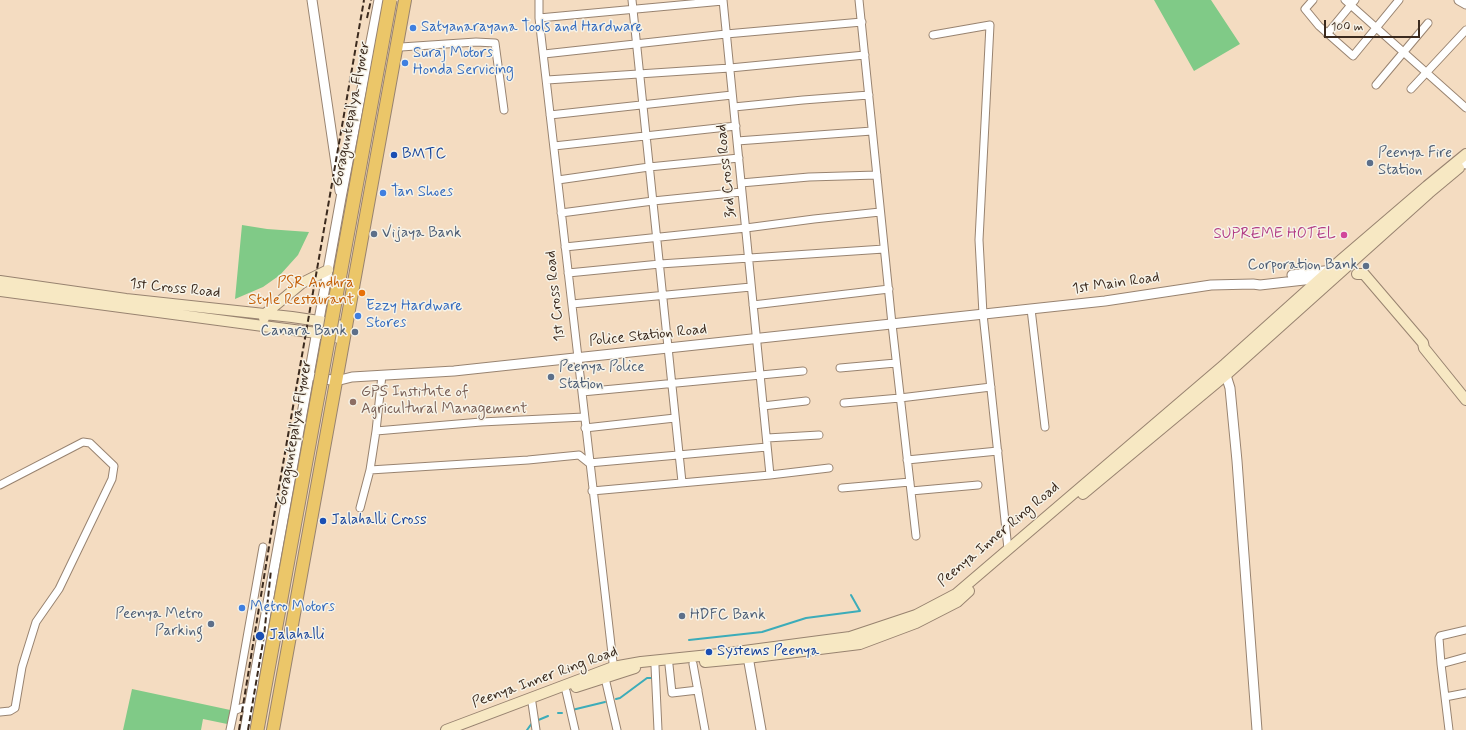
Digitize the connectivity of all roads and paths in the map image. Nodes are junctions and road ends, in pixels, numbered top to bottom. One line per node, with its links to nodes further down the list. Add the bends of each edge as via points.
1 (312, 0): 57 (street)
2 (379, 0): 57 (street)
3 (384, 0): 85 (highway)
4 (390, 0): 154 (highway, Goraguntepalya Flyover, bridge)
5 (397, 0): 155 (highway, Goraguntepalya Flyover)
6 (405, 0): 86 (highway)
7 (410, 0): 27 (street)
8 (539, 0): 18 (street, 1st Cross Road)
9 (632, 0): 17 (street)
10 (723, 0): 17 (street); 23 (street, 3rd Cross Road)
11 (859, 0): 19 (street)
12 (1313, 0): 24 (street, via 1305,9)
13 (1399, 0): 21 (street)
14 (1459, 0): 16 (street)
15 (1351, 2): 21 (street); 24 (street)
16 (1466, 4)
17 (633, 8): 18 (street); 26 (street)
18 (540, 18): 29 (street, 1st Cross Road)
19 (862, 22): 23 (street); 30 (street)
20 (1428, 23): 28 (street)
21 (1376, 28): 24 (street, via 1353,56); 28 (street)
22 (1466, 30): 32 (street)
23 (726, 34): 26 (street); 31 (street, 3rd Cross Road)
24 (1327, 34)
25 (934, 35): 82 (street, via 990,25 979,240)
26 (637, 44): 29 (street); 33 (street)
27 (401, 46): 42 (street, via 495,43); 98 (street)
28 (1404, 52): 32 (street); 35 (street)
29 (544, 54): 34 (street, 1st Cross Road)
30 (865, 56): 31 (street); 38 (street)
31 (730, 68): 33 (street); 37 (street, 3rd Cross Road)
32 (1426, 72): 36 (street); 41 (street)
33 (640, 74): 34 (street); 39 (street)
34 (546, 80): 43 (street, 1st Cross Road)
35 (1376, 85)
36 (1412, 89)
37 (732, 95): 39 (street); 40 (street, 3rd Cross Road)
38 (869, 95): 40 (street); 45 (street)
39 (643, 105): 43 (street); 46 (street)
40 (734, 107): 44 (street, 3rd Cross Road)
41 (1466, 108)
42 (504, 110)
43 (550, 115): 48 (street, 1st Cross Road)
44 (736, 126): 46 (street); 47 (street, 3rd Cross Road)
45 (872, 131): 47 (street); 53 (street)
46 (646, 137): 48 (street); 52 (street)
47 (737, 141): 50 (street, 3rd Cross Road)
48 (554, 146): 54 (street, 1st Cross Road)
49 (1466, 154): 66 (main road, Peenya Inner Ring Road, via 1421,190)
50 (739, 158): 52 (street); 55 (street, 3rd Cross Road)
51 (1466, 163): 66 (main road, Peenya Inner Ring Road)
52 (650, 167): 54 (street); 58 (street)
53 (877, 175): 55 (street); 59 (street)
54 (558, 180): 60 (street, 1st Cross Road)
55 (741, 183): 56 (street, 3rd Cross Road)
56 (742, 192): 58 (street); 61 (street, 3rd Cross Road)
57 (341, 198): 68 (street)
58 (653, 201): 60 (street); 62 (street)
59 (880, 212): 61 (street); 64 (street)
60 (561, 213): 63 (street, 1st Cross Road)
61 (746, 228): 62 (street); 65 (street, 3rd Cross Road)
62 (657, 238): 63 (street); 67 (street)
63 (565, 247): 70 (street, 1st Cross Road)
64 (884, 249): 65 (street); 75 (street)
65 (749, 258): 67 (street); 74 (street, 3rd Cross Road)
66 (1345, 262): 69 (main road, Peenya Inner Ring Road); 103 (main road, via 1358,274 1364,274 1423,342 1424,348)
67 (660, 264): 70 (street); 77 (street)
68 (328, 270): 81 (main road, via 302,283); 85 (street)
69 (1334, 272): 71 (main road, Peenya Inner Ring Road); 73 (street, 1st Main Road, via 1259,280)
70 (568, 273): 78 (street, 1st Cross Road)
71 (1325, 280): 73 (street, 1st Main Road); 92 (main road, Peenya Inner Ring Road)
72 (0, 281): 81 (main road, 1st Cross Road, via 126,299)
73 (1253, 284): 80 (street, 1st Main Road, via 1211,286)
74 (751, 287): 77 (street); 79 (street, 3rd Cross Road)
75 (889, 289): 79 (street); 83 (street)
76 (0, 291): 84 (main road, 1st Cross Road)
77 (663, 295): 78 (street); 88 (street)
78 (572, 304): 89 (street, 1st Cross Road)
79 (753, 305): 87 (street, 3rd Cross Road)
80 (1031, 309): 82 (street, 1st Main Road); 109 (street)
81 (265, 314): 84 (main road); 85 (main road, 1st Cross Road)
82 (983, 314): 83 (street, Police Station Road); 100 (street)
83 (892, 324): 87 (street, Police Station Road); 90 (street)
84 (263, 326): 85 (main road, 1st Cross Road)
85 (321, 328): 86 (main road, 1st Cross Road); 96 (highway); 146 (street)
86 (345, 333): 98 (highway)
87 (757, 338): 88 (street, Police Station Road); 95 (street, 3rd Cross Road)
88 (668, 348): 89 (street, Police Station Road); 99 (street)
89 (578, 358): 94 (street, Police Station Road, via 454,371); 101 (street, 1st Cross Road)
90 (896, 363): 91 (street); 102 (street)
91 (840, 368)
92 (1224, 370): 97 (main road, Peenya Inner Ring Road); 164 (street, via 1230,388 1237,464)
93 (803, 371): 95 (street)
94 (382, 375): 98 (street, Police Station Road); 111 (street)
95 (760, 375): 99 (street); 106 (street, 3rd Cross Road)
96 (316, 377): 98 (street, Police Station Road); 153 (highway)
97 (1215, 378): 132 (main road, Peenya Inner Ring Road); 134 (main road, Peenya Inner Ring Road, via 957,602 916,623 860,644)
98 (338, 380): 156 (highway); 157 (street)
99 (672, 383): 101 (street); 108 (street)
100 (991, 387): 102 (street); 115 (street)
101 (582, 392): 107 (street, 1st Cross Road)
102 (900, 398): 105 (street); 117 (street)
103 (1466, 400)
104 (806, 401): 106 (street)
105 (844, 403)
106 (763, 406): 113 (street, 3rd Cross Road)
107 (584, 417): 110 (street, 1st Cross Road); 111 (street)
108 (675, 418): 110 (street); 116 (street)
109 (1045, 427)
110 (586, 428): 118 (street, 1st Cross Road)
111 (376, 431): 120 (street)
112 (819, 435): 113 (street)
113 (766, 438): 114 (street, 3rd Cross Road)
114 (767, 446): 116 (street); 121 (street, 3rd Cross Road)
115 (998, 451): 117 (street); 132 (street)
116 (679, 455): 118 (street); 122 (street)
117 (907, 460): 123 (street)
118 (589, 463): 120 (street, via 579,455); 127 (street, 1st Cross Road)
119 (829, 468): 121 (street)
120 (370, 470): 129 (street)
121 (770, 475): 122 (street)
122 (682, 482): 127 (street)
123 (910, 482): 126 (street); 128 (street)
124 (0, 485): 148 (street, via 83,442 90,443 114,466 112,480 59,589 36,622 22,667 15,708)
125 (978, 485): 128 (street)
126 (842, 488)
127 (592, 491): 140 (street, 1st Cross Road)
128 (911, 491): 130 (street)
129 (360, 508)
130 (916, 536)
131 (263, 547): 147 (street)
132 (1008, 549): 134 (main road, Peenya Inner Ring Road, via 956,594 916,614 850,637)
133 (1466, 630): 137 (street, via 1438,638)
134 (747, 655): 136 (main road, Peenya Inner Ring Road); 140 (main road, Peenya Inner Ring Road, via 641,662); 163 (street)
135 (1466, 657): 137 (street)
136 (693, 664): 138 (main road, Peenya Inner Ring Road); 141 (street)
137 (1441, 664): 144 (street)
138 (669, 665): 139 (main road, Peenya Inner Ring Road); 141 (street, via 672,693)
139 (655, 666): 140 (main road, Peenya Inner Ring Road); 161 (street)
140 (611, 673): 142 (main road, Peenya Inner Ring Road); 158 (main road, Peenya Inner Ring Road); 160 (street, 1st Cross Road)
141 (698, 690): 162 (street)
142 (566, 691): 145 (main road, Peenya Inner Ring Road); 159 (street)
143 (1466, 693): 144 (street)
144 (1445, 697): 165 (street)
145 (532, 703): 149 (street); 150 (main road, Peenya Inner Ring Road)
146 (249, 707): 147 (street); 152 (street)
147 (234, 711): 151 (street)
148 (0, 712)
149 (535, 724)
150 (464, 729)
151 (230, 730)
152 (245, 730)
153 (252, 730)
154 (257, 730)
155 (266, 730)
156 (273, 730)
157 (278, 730)
158 (446, 730)
159 (575, 730)
160 (617, 730)
161 (658, 730)
162 (705, 730)
163 (761, 730)
164 (1257, 730)
165 (1449, 730)

